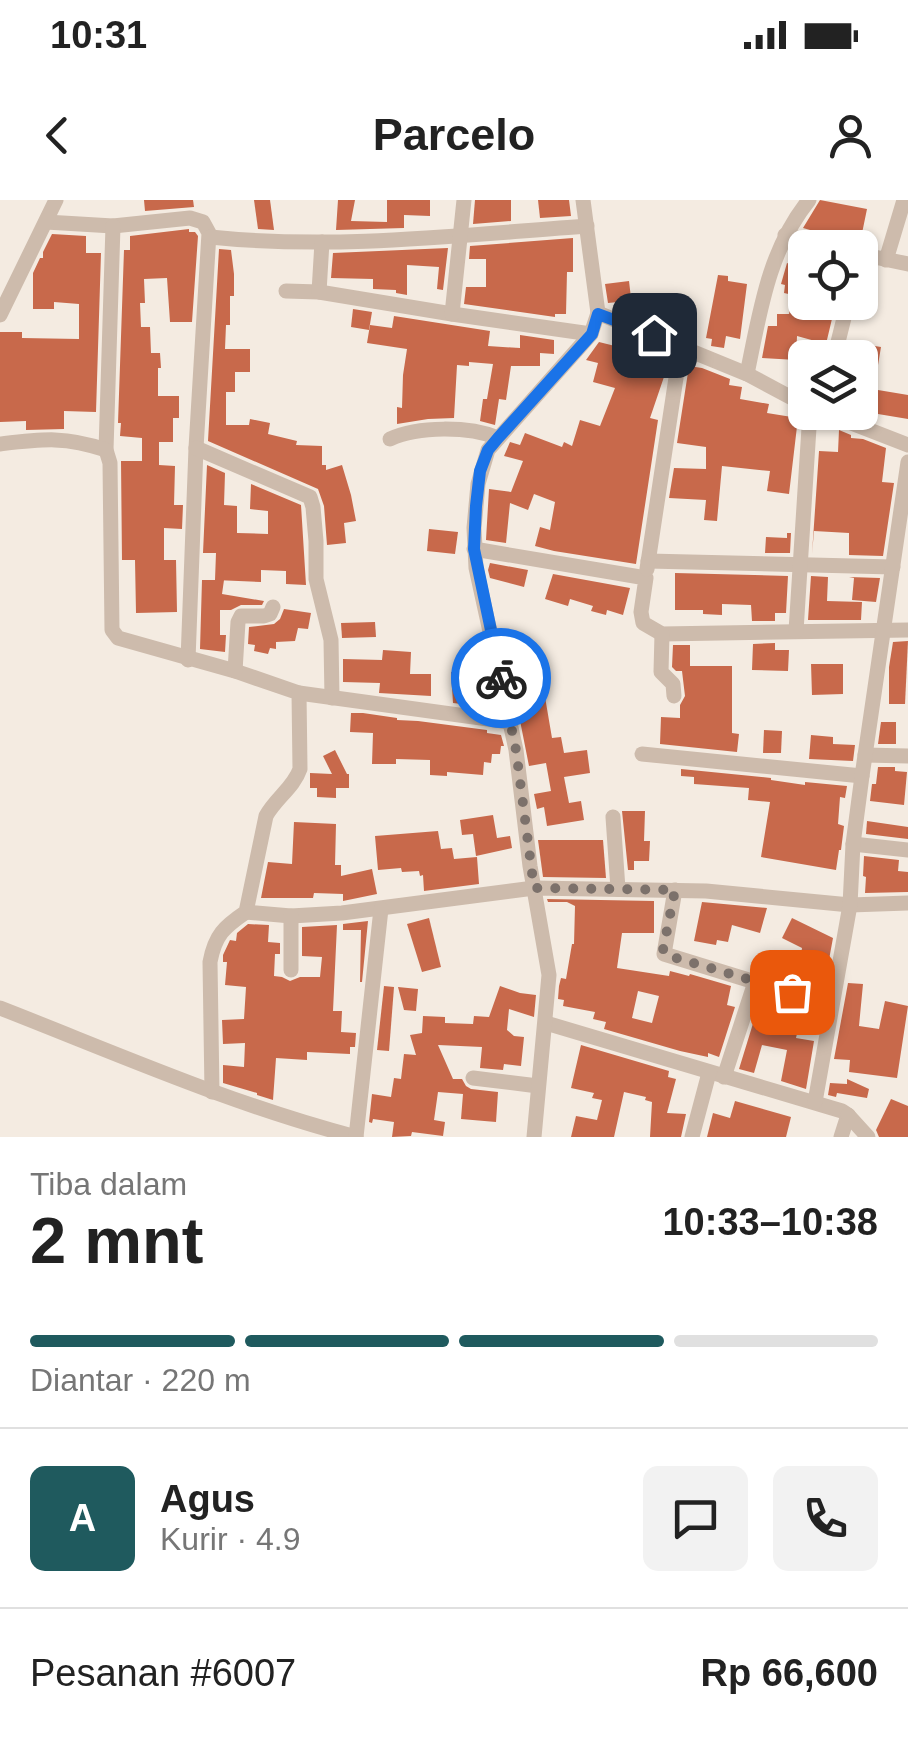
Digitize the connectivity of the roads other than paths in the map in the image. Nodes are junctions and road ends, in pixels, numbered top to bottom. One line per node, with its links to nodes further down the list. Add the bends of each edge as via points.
1 (56, 200): 6 (street)
2 (464, 200): 9 (street)
3 (583, 200): 8 (street)
4 (809, 200): 10 (street)
5 (904, 200): 15 (street)
6 (46, 222): 7 (street); 19 (street)
7 (114, 226): 12 (street, via 190,218 203,222); 33 (street)
8 (586, 226): 9 (street); 21 (street)
9 (461, 235): 13 (street); 20 (street)
10 (785, 235): 11 (street); 24 (street, via 764,292)
11 (788, 236)
12 (210, 237): 13 (street); 32 (street)
13 (322, 242): 18 (street)
14 (878, 258): 15 (street)
15 (886, 260): 16 (street)
16 (908, 264)
17 (286, 290): 18 (street)
18 (319, 292): 20 (street)
19 (0, 314)
20 (452, 314): 22 (street)
21 (598, 314): 22 (street); 23 (street)
22 (592, 334): 28 (street)
23 (681, 346): 24 (street); 36 (street)
24 (747, 374): 25 (street)
25 (788, 396)
26 (809, 430): 37 (street)
27 (869, 430): 31 (street)
28 (498, 438): 29 (street, via 429,429); 35 (street, via 480,471)
29 (390, 439)
30 (0, 444): 33 (street, via 44,439)
31 (908, 445)
32 (196, 448): 45 (street); 49 (street, via 310,498 316,580 332,640)
33 (106, 450): 45 (street, via 112,630 118,638)
34 (908, 462): 38 (street)
35 (474, 549): 39 (street); 50 (street)
36 (648, 561): 37 (street); 39 (street)
37 (800, 565): 38 (street); 43 (street)
38 (892, 567): 41 (street)
39 (646, 578): 44 (street, via 643,623)
40 (273, 606): 46 (street, via 270,614 238,622)
41 (883, 630): 42 (street); 43 (street); 52 (street)
42 (908, 630)
43 (796, 631): 44 (street)
44 (662, 634): 48 (street, via 661,672 674,684)
45 (188, 660): 46 (street)
46 (235, 671): 47 (street)
47 (299, 693): 49 (street); 64 (street, via 300,769 266,816)
48 (674, 696)
49 (332, 698): 50 (street)
50 (510, 722): 58 (street)
51 (642, 754): 54 (street)
52 (865, 755): 53 (street); 54 (street)
53 (908, 756)
54 (862, 776): 56 (street)
55 (613, 817): 59 (street)
56 (853, 844): 57 (street); 62 (street)
57 (908, 850)
58 (534, 888): 59 (street); 63 (street); 70 (street, via 550,975)
59 (618, 889): 60 (street)
60 (675, 890): 62 (street); 67 (street, via 664,954)
61 (908, 903): 62 (street)
62 (850, 905): 68 (street)
63 (381, 909): 65 (street); 77 (street)
64 (246, 912): 65 (street); 74 (street, via 213,945)
65 (291, 916): 66 (street)
66 (291, 970)
67 (756, 982): 68 (street); 71 (street)
68 (831, 1002): 75 (street)
69 (0, 1008): 74 (street)
70 (546, 1023): 71 (street); 73 (street)
71 (716, 1075): 75 (street); 79 (street)
72 (472, 1078): 73 (street)
73 (538, 1086): 78 (street)
74 (212, 1092): 77 (street)
75 (814, 1102): 76 (street)
76 (848, 1115): 80 (street); 81 (street)
77 (356, 1137)
78 (534, 1137)
79 (692, 1137)
80 (841, 1137)
81 (868, 1137)

